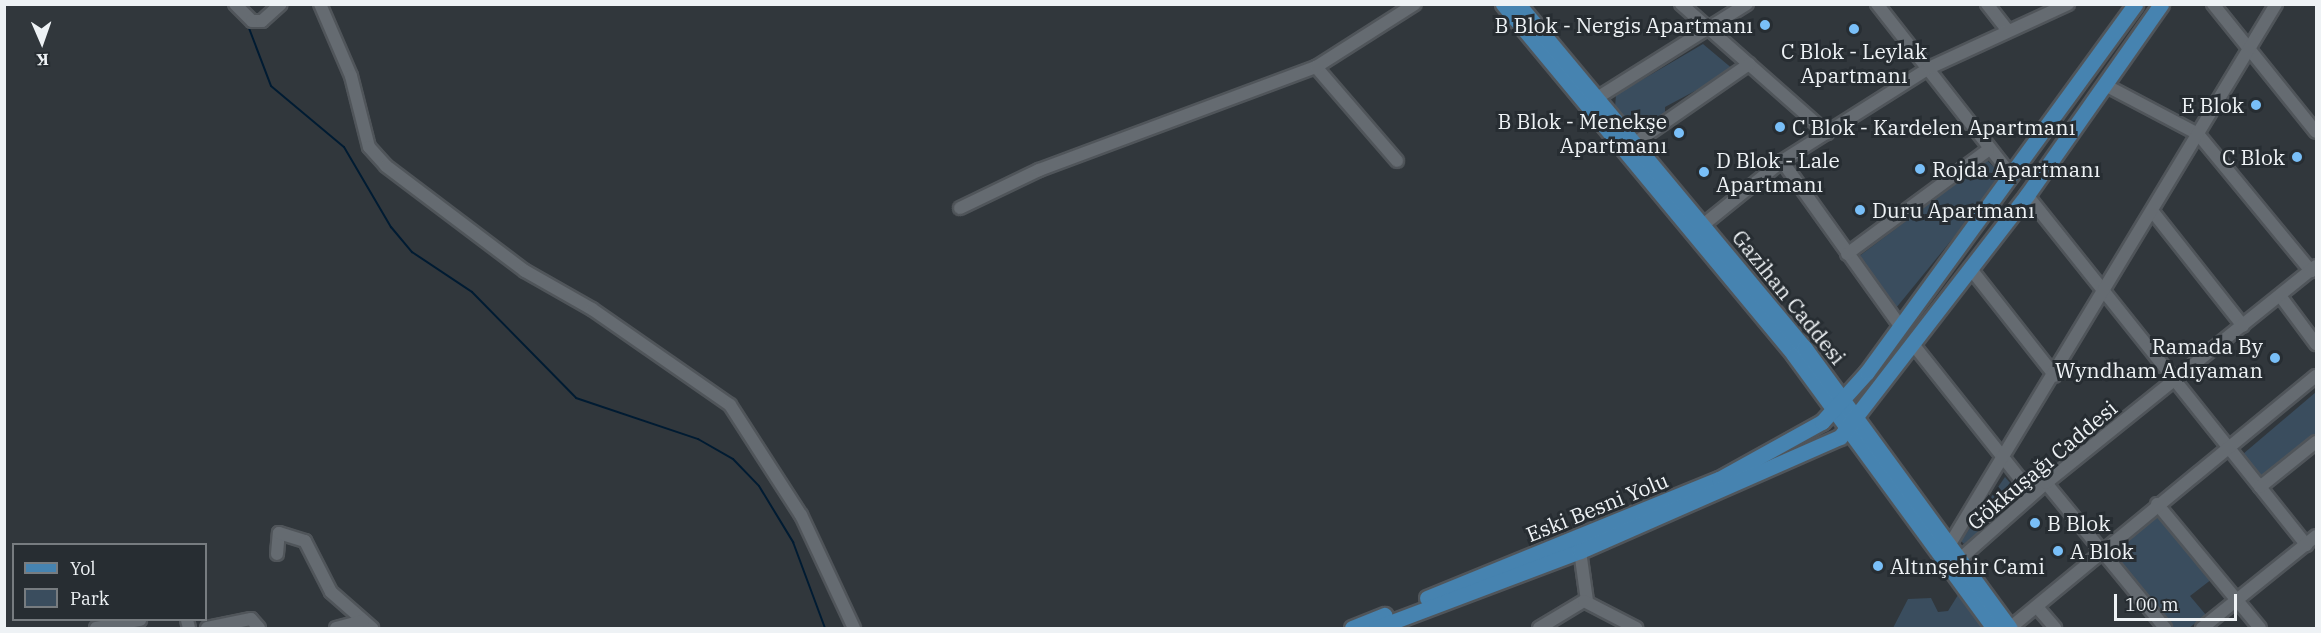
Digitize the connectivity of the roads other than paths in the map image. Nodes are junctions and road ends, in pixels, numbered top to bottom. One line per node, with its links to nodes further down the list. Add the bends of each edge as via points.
1 (235, 4): 2 (street, via 252,21 262,21)
2 (281, 4)
3 (320, 4): 75 (street, via 351,76 369,147 380,160 525,271 592,309 730,405 801,515)
4 (1416, 4): 20 (street)
5 (1503, 4): 48 (main road, Gazihan Caddesi)
6 (1518, 4): 23 (main road, Gazihan Caddesi)
7 (1681, 4): 16 (street)
8 (1747, 4): 16 (street)
9 (1877, 4): 21 (street)
10 (1987, 4): 17 (street)
11 (2135, 4): 31 (main road, Eski Besni Yolu)
12 (2161, 4): 22 (main road, Eski Besni Yolu)
13 (2213, 4): 18 (street)
14 (2276, 4): 18 (street)
15 (2065, 5): 17 (street)
16 (1705, 27): 19 (street); 23 (street)
17 (2008, 31): 21 (street)
18 (2249, 50): 24 (street); 26 (street)
19 (1749, 64): 25 (street); 27 (street)
20 (1316, 67): 29 (street); 33 (street, via 1039,170)
21 (1929, 68): 25 (street); 28 (street)
22 (2107, 86): 26 (street); 32 (main road, Eski Besni Yolu)
23 (1598, 98): 27 (main road, Gazihan Caddesi)
24 (2316, 132)
25 (1827, 133): 30 (street)
26 (2198, 134): 34 (street); 38 (street)
27 (1635, 143): 35 (main road, Gazihan Caddesi)
28 (1988, 150): 31 (street); 36 (street)
29 (1396, 160)
30 (1782, 161): 35 (street); 36 (street)
31 (2012, 176): 32 (main road); 41 (main road, Eski Besni Yolu)
32 (2027, 195): 37 (main road, Eski Besni Yolu); 39 (street)
33 (960, 208)
34 (2153, 212): 39 (street); 42 (street)
35 (1703, 225): 48 (main road, Gazihan Caddesi)
36 (1847, 254): 41 (street)
37 (1970, 268): 43 (main road, Eski Besni Yolu); 45 (street)
38 (2314, 268): 40 (street, Gökkuşağı Caddesi)
39 (2105, 290): 45 (street); 47 (street)
40 (2281, 297): 42 (street, Gökkuşağı Caddesi); 44 (street)
41 (1900, 326): 48 (main road, Eski Besni Yolu)
42 (2243, 326): 47 (street, Gökkuşağı Caddesi)
43 (1912, 343): 49 (main road, Eski Besni Yolu); 54 (street)
44 (2316, 344)
45 (2055, 376): 54 (street)
46 (2316, 376): 53 (street)
47 (2176, 381): 53 (street); 55 (street, Gökkuşağı Caddesi)
48 (1839, 404): 49 (main road, Gazihan Caddesi); 76 (main road, Eski Besni Yolu, via 1780,449 1719,479)
49 (1853, 421): 51 (main road, Gazihan Caddesi); 52 (main road, Eski Besni Yolu); 60 (main road, Gazihan Caddesi)
50 (2316, 442): 56 (street)
51 (1862, 443): 52 (main road); 80 (main road, Gazihan Caddesi)
52 (1822, 447): 62 (main road, Eski Besni Yolu)
53 (2228, 447): 56 (street); 58 (street)
54 (2002, 460): 57 (street); 60 (street)
55 (2046, 483): 57 (street, Gökkuşağı Caddesi); 63 (street)
56 (2260, 487): 61 (street)
57 (2032, 494): 65 (street, Gökkuşağı Caddesi)
58 (2157, 504): 63 (street); 66 (street)
59 (2316, 536): 61 (street)
60 (1950, 544): 65 (main road, Gazihan Caddesi)
61 (2306, 545): 66 (street)
62 (1580, 551): 67 (street); 77 (main road, Eski Besni Yolu)
63 (2100, 551): 68 (street); 83 (street)
64 (277, 554): 70 (street, via 279,533 305,541 331,592)
65 (1960, 559): 81 (main road, Gazihan Caddesi)
66 (2237, 600): 84 (street); 85 (street)
67 (1587, 601): 78 (street); 79 (street)
68 (2037, 607): 81 (street); 82 (street)
69 (134, 621): 71 (street)
70 (368, 625): 74 (street)
71 (96, 628)
72 (207, 628): 73 (street, via 251,619)
73 (259, 628)
74 (336, 628)
75 (854, 628)
76 (1352, 628)
77 (1376, 628)
78 (1539, 628)
79 (1636, 628)
80 (1994, 628)
81 (2010, 628)
82 (2055, 628)
83 (2165, 628)
84 (2202, 628)
85 (2260, 628)

